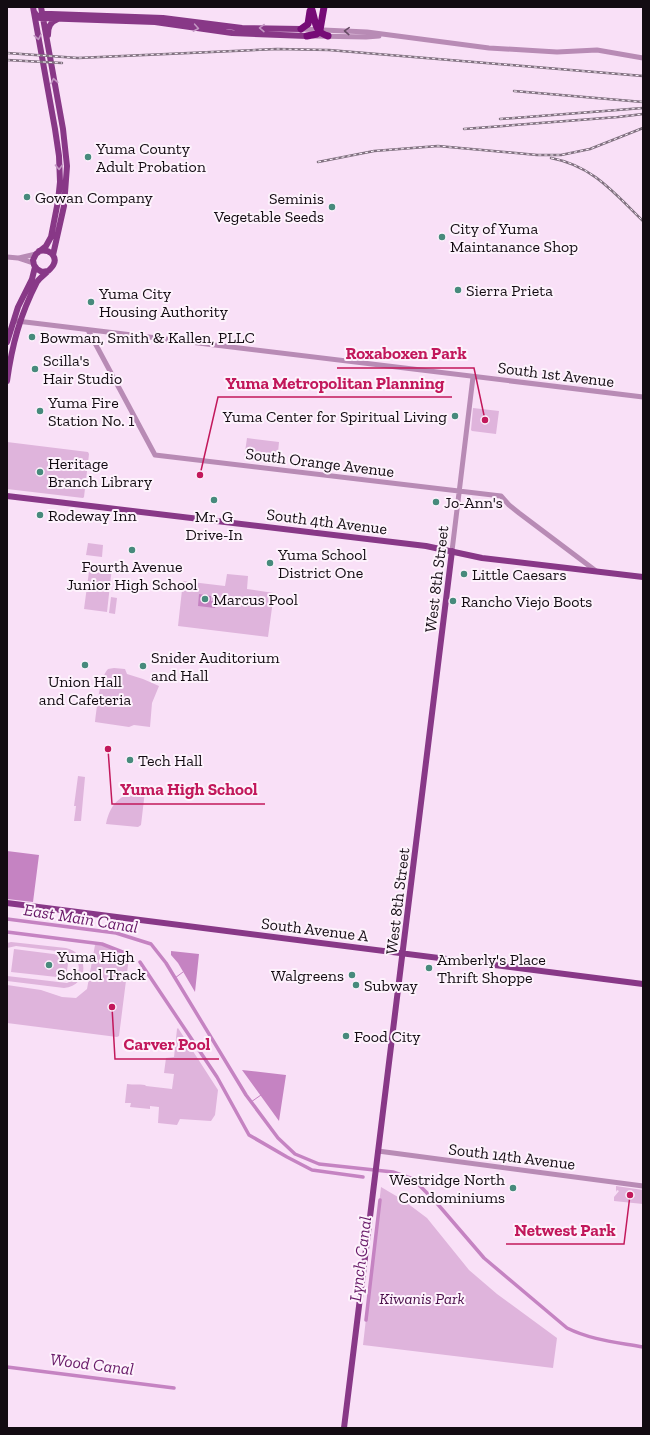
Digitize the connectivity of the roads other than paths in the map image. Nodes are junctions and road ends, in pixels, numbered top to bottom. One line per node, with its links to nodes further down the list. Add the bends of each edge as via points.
1 (310, 7): 6 (highway); 7 (highway, via 309,23)
2 (324, 7): 6 (highway)
3 (33, 9): 4 (main road)
4 (40, 14): 5 (main road); 7 (main road, one-way to 4, via 242,28 163,18); 10 (main road); 12 (main road, one-way to 12, via 60,167 58,201 51,238)
5 (60, 19): 9 (main road, one-way to 9, via 155,22 232,34); 10 (main road, via 49,26)
6 (319, 28): 7 (street); 8 (highway); 9 (highway, via 315,35)
7 (301, 29)
8 (328, 33): 9 (street); 11 (street, via 366,37 386,35 489,48 557,52 602,50)
9 (307, 36)
10 (47, 43): 13 (main road, one-way to 10, via 64,206 66,166 63,129)
11 (643, 58)
12 (38, 253): 13 (main road, via 46,251); 15 (street); 16 (main road)
13 (52, 255): 17 (main road, via 54,264)
14 (7, 257): 15 (street)
15 (18, 258): 16 (street)
16 (34, 265): 17 (main road, via 42,272); 18 (main road, via 32,279 18,307)
17 (48, 271): 18 (main road, via 40,276)
18 (16, 321): 19 (street, South 1st Avenue); 20 (main road); 22 (main road)
19 (88, 330): 21 (street, South 1st Avenue); 24 (street, South Orange Avenue, via 155,455)
20 (7, 342)
21 (473, 377): 23 (street, South 1st Avenue); 24 (street, West 8th Street)
22 (7, 382)
23 (643, 397)
24 (460, 491): 26 (street, West 8th Street); 27 (street, South Orange Avenue, via 501,496 519,513)
25 (7, 496): 26 (main road, South 4th Avenue)
26 (452, 551): 27 (main road, South 4th Avenue, via 482,558); 30 (main road, West 8th Street)
27 (596, 571): 28 (main road, South 4th Avenue)
28 (643, 577)
29 (7, 903): 30 (main road, South Avenue A)
30 (403, 953): 31 (main road, South Avenue A); 32 (main road, West 8th Street)
31 (643, 984)
32 (378, 1151): 33 (street, South 14th Avenue); 34 (main road, West 8th Street)
33 (643, 1186)
34 (344, 1428)

